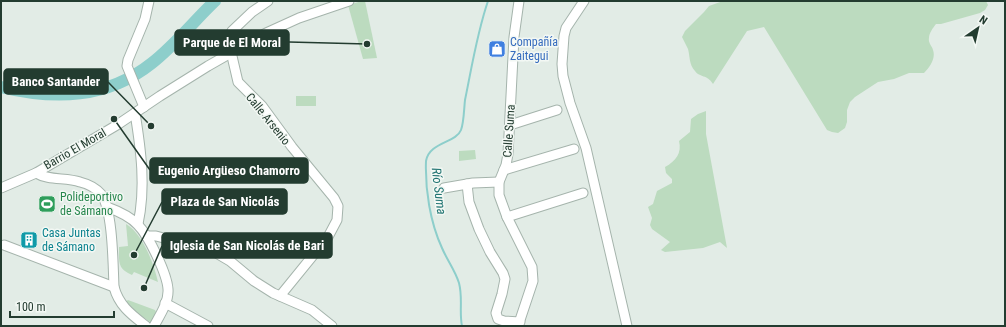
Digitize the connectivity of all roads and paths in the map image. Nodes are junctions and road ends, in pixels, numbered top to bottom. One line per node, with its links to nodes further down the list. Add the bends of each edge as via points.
1 (149, 1): 8 (street, via 127,66)
2 (268, 1): 7 (street, Calle Arsenio, via 232,31 228,39)
3 (349, 1): 6 (street, Barrio El Moral)
4 (519, 1): 11 (street, Calle Suma, via 514,37)
5 (584, 1): 33 (street, via 566,28 562,76 586,148)
6 (332, 3): 7 (street, Barrio El Moral, via 266,33)
7 (231, 53): 8 (street, Barrio El Moral); 26 (street, Calle Arsenio, via 238,82 262,106 338,206 338,218 328,237)
8 (144, 107): 10 (street, Barrio El Moral)
9 (557, 110): 11 (street)
10 (135, 113): 14 (street, Barrio El Moral); 22 (street, via 142,159 141,208)
11 (510, 125): 13 (street, Calle Suma)
12 (574, 149): 13 (street)
13 (504, 170): 15 (street, Calle Suma)
14 (36, 173): 17 (street, Barrio El Moral); 20 (street, via 87,184 101,194)
15 (499, 182): 16 (street); 21 (street, Calle Suma, via 499,195)
16 (467, 184): 18 (street); 28 (street, via 479,229 505,280 496,313 498,319)
17 (1, 188)
18 (444, 188)
19 (583, 193): 21 (street)
20 (107, 207): 22 (street); 25 (street)
21 (507, 217): 28 (street, Calle Suma, via 532,267 533,281)
22 (138, 224): 23 (street)
23 (146, 236): 26 (street, via 156,236 213,251 254,281); 27 (street, via 163,271 168,289)
24 (4, 245): 25 (street)
25 (114, 287): 29 (street, via 122,305)
26 (280, 296): 32 (street, via 312,310)
27 (165, 303): 30 (street); 31 (street)
28 (519, 324)
29 (146, 326)
30 (154, 326)
31 (208, 326)
32 (332, 326)
33 (626, 326)

